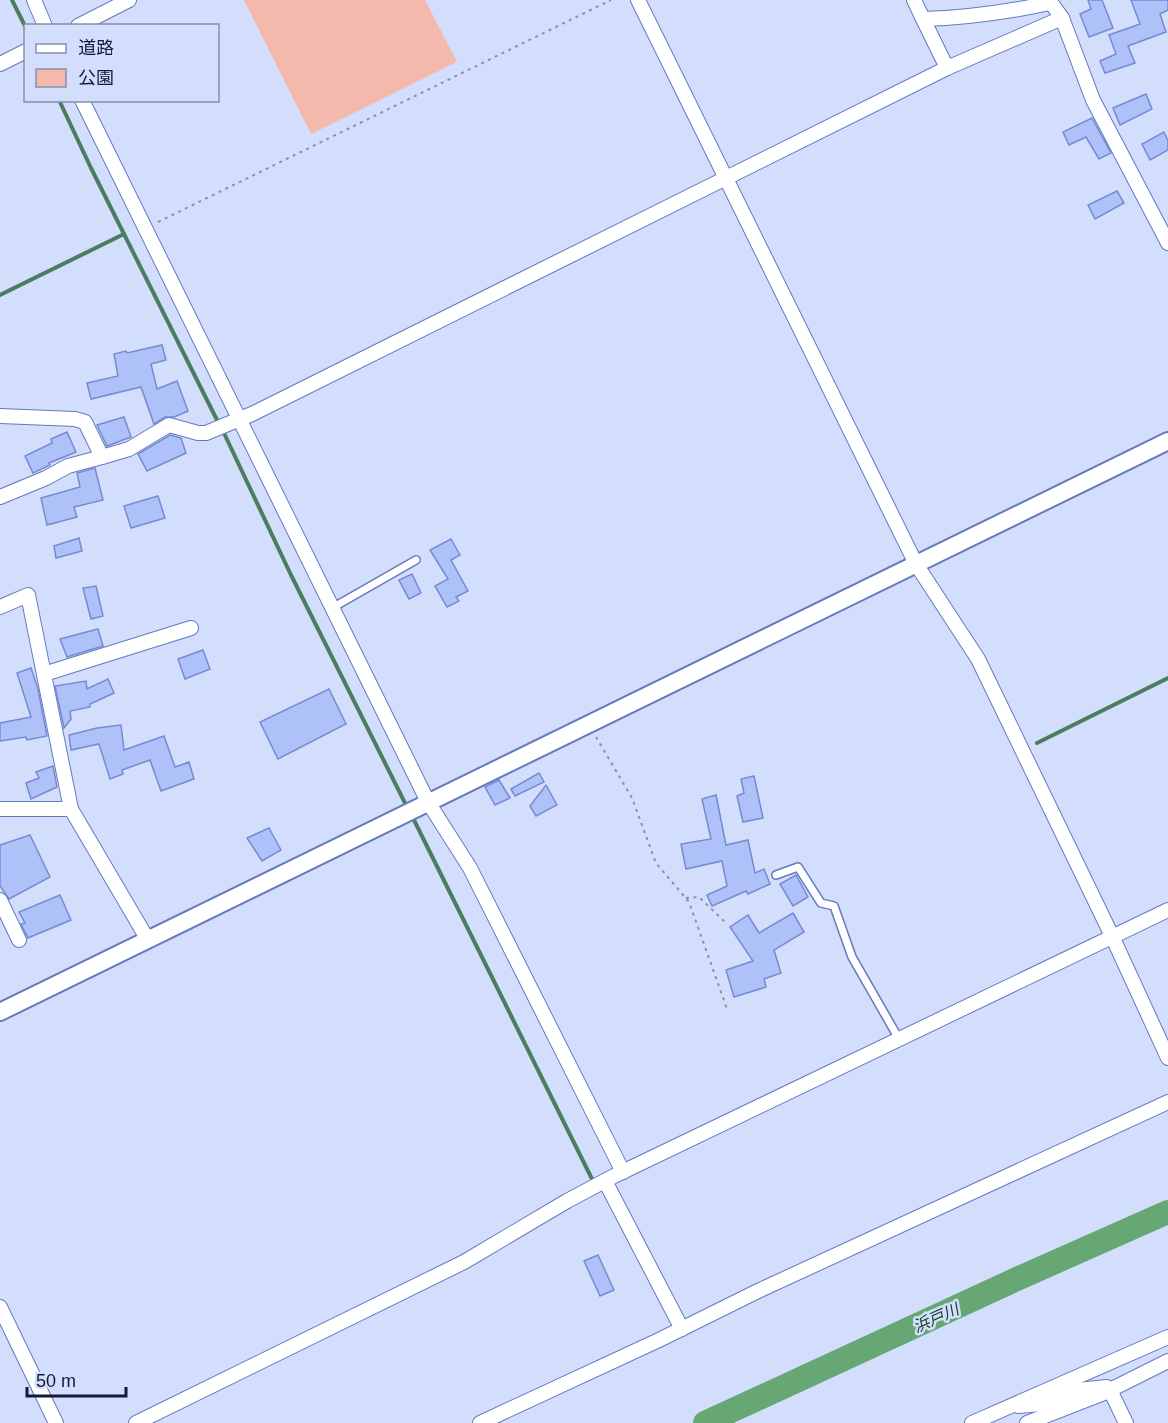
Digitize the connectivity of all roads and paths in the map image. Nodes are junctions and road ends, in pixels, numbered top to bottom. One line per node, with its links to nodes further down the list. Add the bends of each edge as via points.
1 (34, 0): 9 (street)
2 (129, 0): 10 (street)
3 (611, 0): 16 (path)
4 (639, 0): 15 (street)
5 (914, 0): 8 (street)
6 (1049, 2): 7 (street); 8 (street, via 951,19)
7 (1062, 18): 13 (street); 17 (street, via 1093,100)
8 (923, 19): 13 (street)
9 (44, 24)
10 (82, 24)
11 (24, 52): 12 (street)
12 (0, 64)
13 (947, 68): 15 (street)
14 (83, 102): 16 (street)
15 (727, 179): 19 (street); 24 (street)
16 (145, 229): 19 (street)
17 (1168, 243)
18 (0, 416): 21 (street, via 85,422)
19 (235, 420): 21 (street, via 198,434 169,425 129,449); 26 (street)
20 (1168, 441): 24 (street)
21 (102, 457): 22 (street, via 68,466)
22 (0, 497)
23 (416, 560): 26 (lane)
24 (916, 564): 29 (street); 38 (street, via 978,659)
25 (0, 606): 28 (street, via 28,595)
26 (332, 608): 30 (street)
27 (191, 628): 28 (street)
28 (44, 674): 32 (street)
29 (588, 724): 30 (street); 34 (path, via 632,798 656,863)
30 (424, 805): 40 (street); 46 (street, via 470,868)
31 (0, 809): 32 (street)
32 (71, 809): 40 (street)
33 (776, 875): 43 (lane, via 798,867 821,903 834,906 852,957)
34 (686, 898): 37 (path, via 699,897); 41 (path)
35 (0, 900): 39 (street)
36 (1168, 910): 38 (street)
37 (727, 924)
38 (1112, 936): 43 (street); 44 (street)
39 (19, 940)
40 (148, 940): 42 (street)
41 (727, 1009)
42 (0, 1012)
43 (899, 1039): 46 (street)
44 (1168, 1058)
45 (1168, 1102): 48 (street)
46 (614, 1177): 48 (street); 54 (street, via 464,1262)
47 (0, 1307): 53 (street)
48 (682, 1329): 55 (street)
49 (1168, 1337): 52 (street)
50 (1168, 1361): 51 (street)
51 (1114, 1388): 52 (street, via 1077,1390 1042,1404); 57 (street); 58 (street)
52 (1010, 1406): 56 (street)
53 (56, 1423)
54 (136, 1423)
55 (480, 1423)
56 (972, 1423)
57 (1027, 1423)
58 (1126, 1423)

